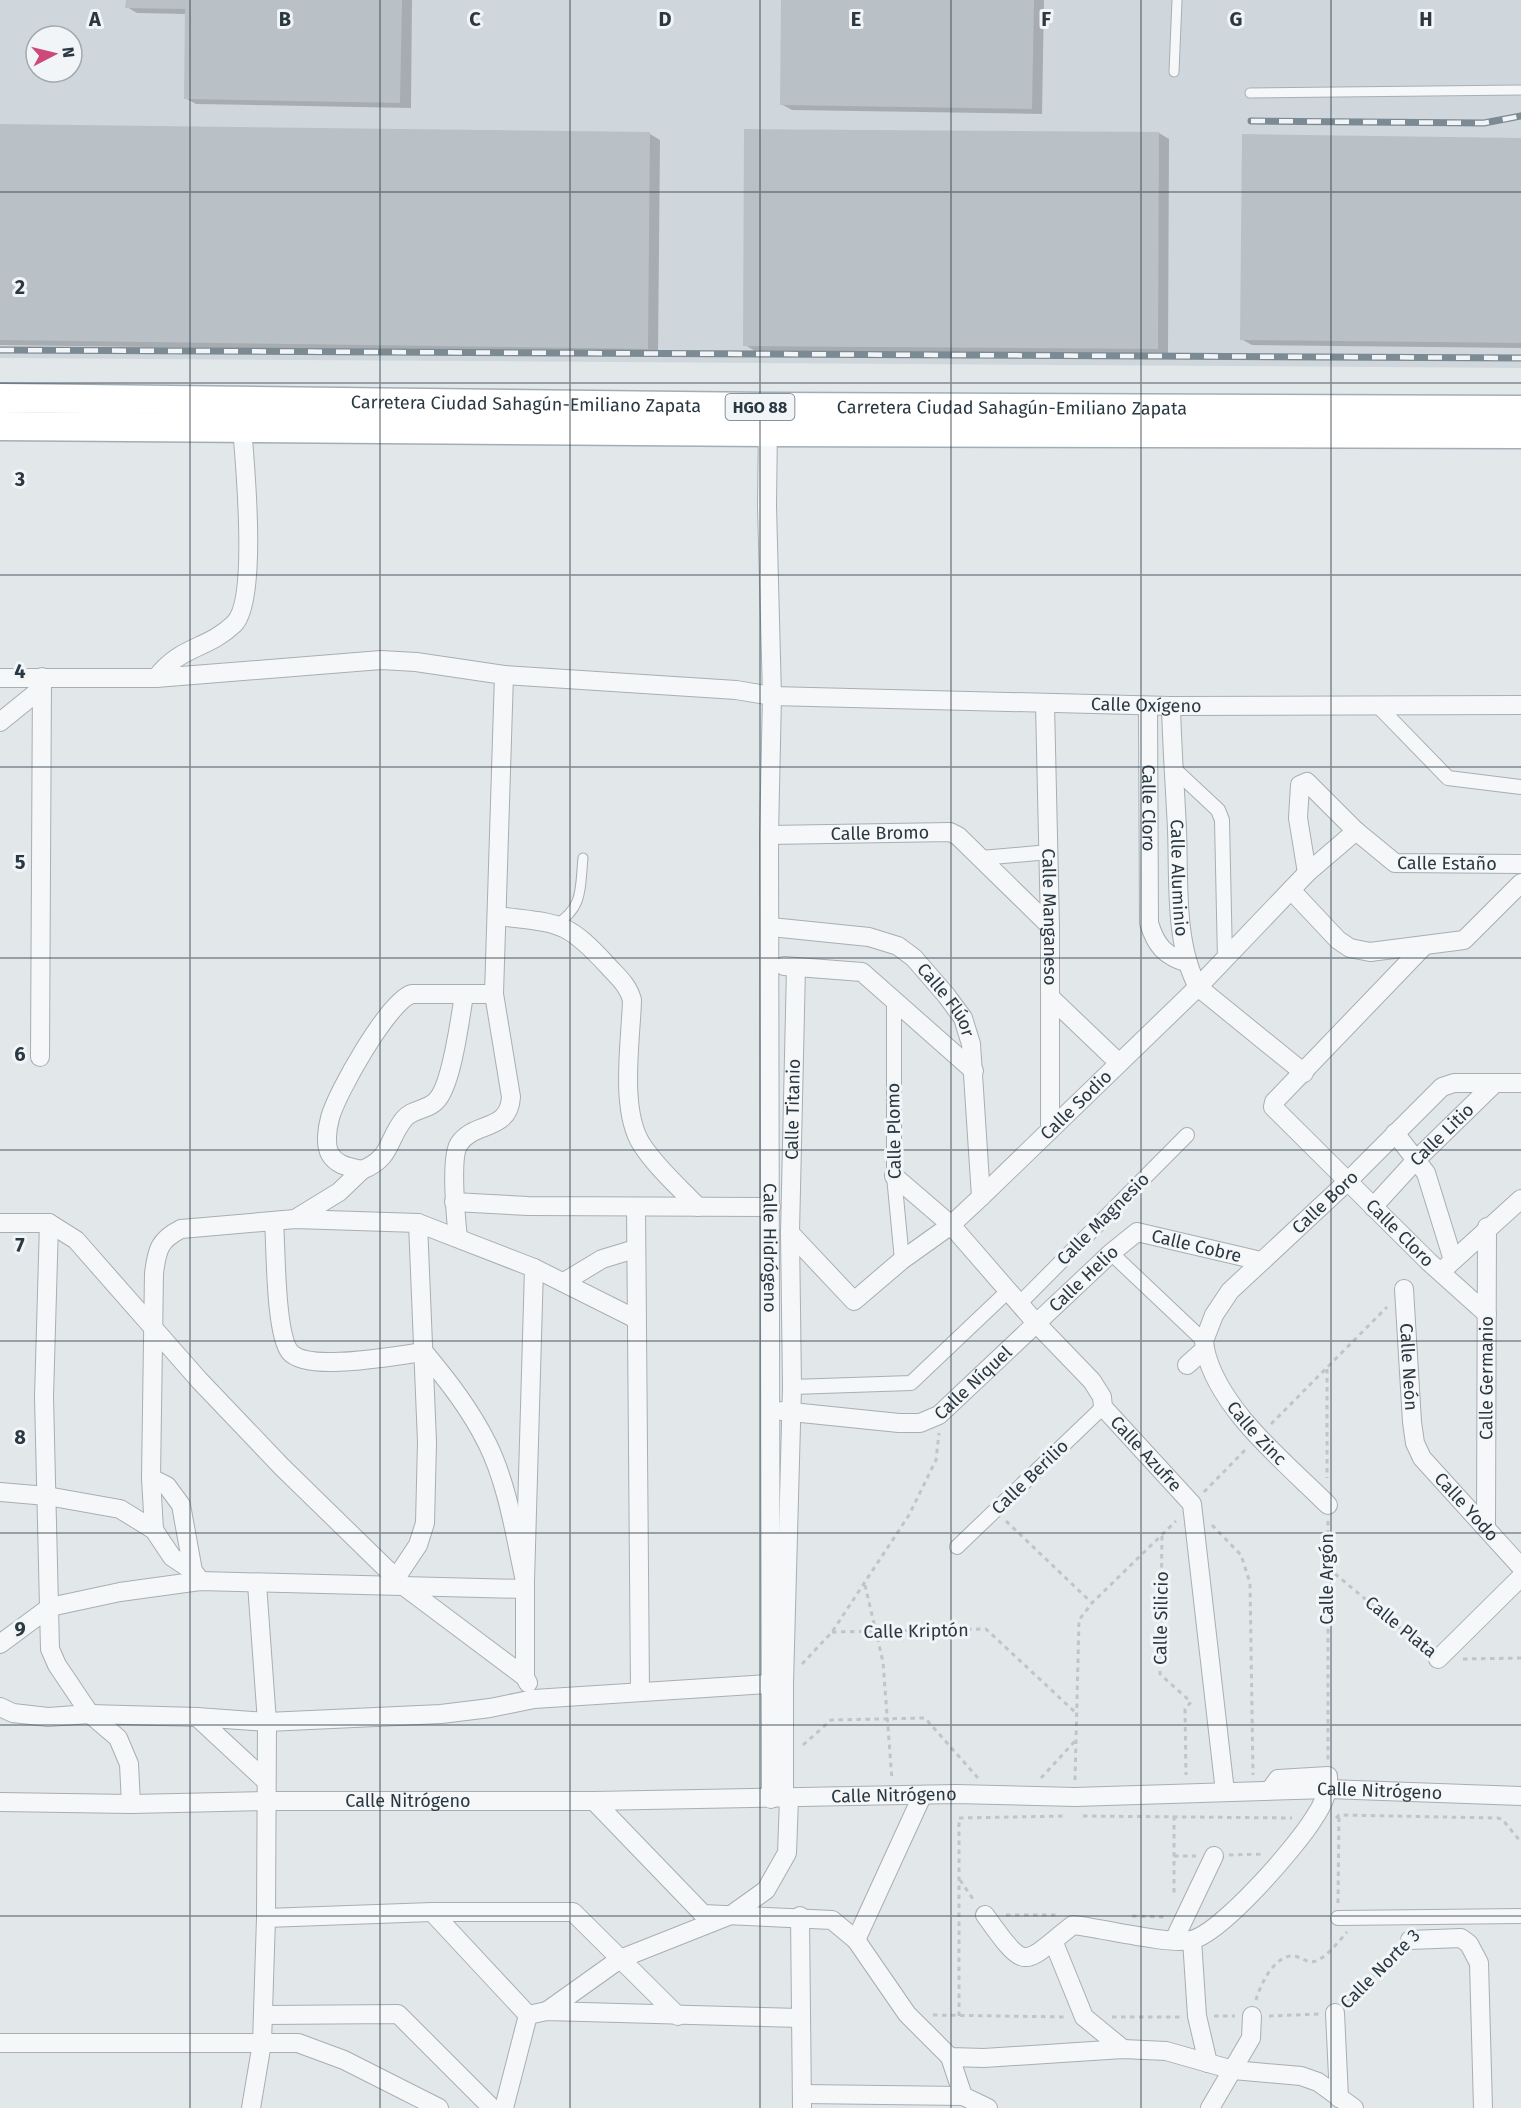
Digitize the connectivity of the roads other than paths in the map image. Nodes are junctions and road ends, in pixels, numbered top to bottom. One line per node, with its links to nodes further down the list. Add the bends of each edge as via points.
1 (1177, 0): 2 (lane)
2 (1174, 72)
3 (1521, 90): 4 (lane)
4 (1250, 93)
5 (0, 398): 7 (main road, Carretera Ciudad Sahagún-Emiliano Zapata / HGO 88)
6 (1521, 410): 7 (main road, Carretera Ciudad Sahagún-Emiliano Zapata / HGO 88)
7 (768, 420): 9 (main road, Carretera Ciudad Sahagún-Emiliano Zapata / HGO 88); 10 (main road, Carretera Ciudad Sahagún-Emiliano Zapata / HGO 88); 15 (street, Calle Hidrógeno)
8 (0, 426): 9 (main road, Carretera Ciudad Sahagún-Emiliano Zapata / HGO 88)
9 (242, 427): 13 (street, via 249,526 242,613 226,631 168,662)
10 (1521, 434)
11 (504, 675): 13 (street, Calle Oxígeno, via 381,660); 15 (street, Calle Oxígeno, via 736,690); 33 (street)
12 (0, 678): 14 (street, Calle Oxígeno)
13 (156, 678): 14 (street, Calle Oxígeno)
14 (42, 682): 21 (street); 47 (street)
15 (772, 696): 16 (street, Calle Oxígeno); 25 (street, Calle Hidrógeno)
16 (1045, 704): 17 (street, Calle Oxígeno); 26 (street, Calle Manganeso)
17 (1148, 705): 19 (street, Calle Oxígeno); 39 (street, Calle Cloro, via 1149,923 1163,952)
18 (1521, 705): 20 (street, Calle Oxígeno)
19 (1171, 706): 20 (street, Calle Oxígeno); 22 (street, Calle Aluminio)
20 (1378, 706): 23 (street, via 1448,778)
21 (0, 722)
22 (1173, 768): 38 (street, via 1218,810 1222,820); 39 (street, Calle Aluminio, via 1180,902)
23 (1521, 787)
24 (1356, 831): 29 (street, Calle Estaño, via 1390,861 1402,864); 30 (street, Calle Sodio); 30 (street, Calle Estaño, via 1310,784 1300,785 1298,818)
25 (769, 835): 28 (street, Calle Bromo, via 937,831 958,836); 36 (street, Calle Hidrógeno)
26 (1049, 852): 28 (street); 35 (street, Calle Manganeso)
27 (583, 858): 34 (lane, via 577,905)
28 (981, 858): 35 (street, Calle Bromo)
29 (1521, 864)
30 (1306, 873): 32 (street, Calle Sodio)
31 (1521, 883): 37 (street, via 1464,940)
32 (1291, 890): 37 (street, via 1350,948 1370,952); 38 (street, Calle Sodio)
33 (498, 916): 34 (street); 43 (street)
34 (556, 924): 64 (street, via 577,934 629,988 632,1121 641,1144)
35 (1050, 926): 45 (street, Calle Manganeso)
36 (771, 927): 40 (street, Calle Hidrógeno); 49 (street, Calle Flúor, via 869,938 898,946 914,958 963,1018)
37 (1423, 947): 50 (street, Calle Cloro)
38 (1225, 960): 42 (street, Calle Sodio)
39 (1188, 963): 42 (street, Calle Aluminio)
40 (770, 964): 41 (street); 65 (street, Calle Hidrógeno)
41 (796, 967): 46 (street, via 862,972); 74 (street, Calle Titanio)
42 (1198, 987): 48 (street, Calle Sodio); 50 (street)
43 (494, 994): 44 (street); 62 (street, via 510,1109 505,1117 459,1143)
44 (464, 995): 57 (street, via 455,1051 442,1094 436,1102 403,1120 385,1155); 57 (street, via 412,994 401,999 338,1095 329,1119 329,1152 344,1166)
45 (1050, 997): 48 (street); 53 (street, Calle Manganeso)
46 (894, 1001): 49 (street); 58 (street, Calle Plomo)
47 (40, 1057)
48 (1119, 1063): 53 (street, Calle Sodio)
49 (974, 1071): 60 (street, Calle Flúor)
50 (1304, 1073): 59 (street, Calle Cloro, via 1273,1107)
51 (1495, 1083): 52 (street); 54 (street, Calle Boro, via 1454,1083 1442,1087); 56 (street, Calle Litio)
52 (1521, 1083)
53 (1050, 1129): 60 (street, Calle Sodio)
54 (1395, 1133): 56 (street); 59 (street, Calle Boro)
55 (1188, 1135): 85 (street, Calle Magnesio)
56 (1416, 1160): 66 (street, Calle Litio); 81 (street, via 1433,1189)
57 (362, 1170): 67 (street, via 339,1192)
58 (894, 1176): 72 (street, Calle Azufre); 79 (street, Calle Plomo)
59 (1348, 1181): 66 (street, Calle Cloro); 80 (street, Calle Boro)
60 (981, 1197): 72 (street, Calle Sodio)
61 (1521, 1199): 73 (street)
62 (454, 1202): 63 (street); 76 (street)
63 (636, 1207): 64 (street); 77 (street)
64 (698, 1207): 65 (street)
65 (771, 1207): 95 (street, Calle Hidrógeno)
66 (1373, 1207): 81 (street, Calle Cloro)
67 (295, 1220): 68 (street); 69 (street)
68 (274, 1221): 89 (street, via 207,1225 181,1229 167,1236 157,1251); 91 (street, via 280,1320 289,1351 316,1362)
69 (418, 1222): 76 (street); 91 (street)
70 (0, 1223): 71 (street)
71 (49, 1223): 89 (street, via 76,1240); 100 (street, via 44,1376)
72 (951, 1225): 79 (street, Calle Sodio); 85 (street, Calle Azufre)
73 (1487, 1227): 81 (street); 86 (street, Calle Germanio)
74 (790, 1233): 79 (street, Calle Sodio, via 854,1301); 93 (street, Calle Titanio)
75 (1132, 1234): 78 (street, Calle Helio); 80 (street, Calle Cobre)
76 (458, 1238): 82 (street)
77 (635, 1249): 83 (street, via 603,1259); 87 (street)
78 (1111, 1252): 88 (street, Calle Helio); 90 (street, Calle Zinc)
79 (902, 1260)
80 (1261, 1261): 90 (street, Calle Boro, via 1230,1291 1214,1315)
81 (1447, 1267): 86 (street, Calle Cloro)
82 (534, 1268): 83 (street); 110 (street)
83 (564, 1282): 87 (street)
84 (1404, 1289): 97 (street, Calle Neón)
85 (1014, 1297): 88 (street, Calle Azufre); 93 (street, Calle Magnesio, via 911,1383)
86 (1487, 1314): 102 (street, Calle Germanio)
87 (636, 1319): 116 (street)
88 (1037, 1324): 94 (street, Calle Azufre, via 1092,1382); 96 (street, Calle Níquel, via 939,1415 920,1423)
89 (153, 1326): 98 (street); 108 (street, via 282,1467)
90 (1204, 1345): 92 (street, Calle Boro); 101 (street, Calle Zinc, via 1217,1385 1234,1409)
91 (424, 1352): 108 (street, via 425,1523); 110 (street, via 458,1393 488,1445 507,1503)
92 (1187, 1365)
93 (792, 1387): 96 (street, Calle Titanio)
94 (1103, 1407): 104 (street, Calle Berilio); 124 (street, Calle Azufre, via 1192,1504)
95 (771, 1409): 96 (street, Calle Níquel); 115 (street, Calle Hidrógeno)
96 (792, 1422): 115 (street)
97 (1415, 1443): 102 (street, Calle Yodo, via 1435,1475)
98 (151, 1478): 103 (street); 106 (street, via 166,1486 181,1505)
99 (0, 1492): 100 (street)
100 (47, 1496): 103 (street, via 120,1509); 111 (street)
101 (1328, 1505)
102 (1486, 1526): 105 (street, Calle Yodo)
103 (154, 1530): 106 (street, via 172,1557)
104 (957, 1547)
105 (1521, 1567)
106 (197, 1576): 109 (street); 111 (street)
107 (1521, 1577): 113 (street)
108 (400, 1582): 109 (street); 110 (street); 114 (street)
109 (257, 1584): 121 (street)
110 (525, 1585): 114 (street)
111 (50, 1607): 112 (street); 119 (street, via 50,1649)
112 (0, 1644)
113 (1438, 1659)
114 (525, 1677): 117 (street)
115 (777, 1683): 116 (street); 127 (street, Calle Hidrógeno); 127 (street)
116 (640, 1691): 117 (street)
117 (534, 1699): 121 (street, via 441,1714)
118 (0, 1707): 119 (street, via 13,1713 48,1717)
119 (90, 1714): 120 (street); 131 (street, via 118,1738 129,1764)
120 (197, 1716): 121 (street); 122 (street)
121 (267, 1722): 122 (street)
122 (266, 1781): 128 (street)
123 (1328, 1782): 124 (street, Calle Nitrógeno); 126 (street, Calle Nitrógeno); 141 (street, via 1315,1818 1252,1893 1208,1931)
124 (1225, 1792): 125 (street, Calle Nitrógeno, via 1075,1797)
125 (922, 1796): 127 (street, Calle Nitrógeno); 140 (street)
126 (1521, 1796)
127 (782, 1799): 129 (street, Calle Nitrógeno); 134 (street, via 787,1853 766,1890)
128 (266, 1801): 129 (street, Calle Nitrógeno); 131 (street, Calle Nitrógeno); 139 (street)
129 (594, 1801): 134 (street, via 703,1914)
130 (0, 1802): 131 (street, Calle Nitrógeno)
131 (131, 1804)
132 (1214, 1856): 141 (street)
133 (432, 1912): 139 (street); 144 (street, via 573,1912); 148 (street)
134 (731, 1915): 137 (street); 144 (street)
135 (985, 1915): 143 (street, via 1017,1955 1035,1957)
136 (1338, 1915): 138 (street)
137 (800, 1916): 140 (street, via 832,1920); 151 (street)
138 (1521, 1916)
139 (266, 1918): 147 (street)
140 (856, 1940): 155 (street, via 907,2014)
141 (1183, 1940): 143 (street, via 1073,1925); 156 (street)
142 (1410, 1940): 167 (street, via 1461,1938 1479,1963)
143 (1054, 1943): 154 (street, via 1084,2017)
144 (620, 1959): 145 (street); 149 (street)
145 (547, 2011): 148 (street); 149 (street)
146 (1335, 2013): 160 (street, Calle Norte 3)
147 (264, 2015): 153 (street); 163 (street, via 398,2014)
148 (528, 2015): 164 (street)
149 (678, 2016): 151 (street)
150 (1252, 2016): 157 (street, via 1251,2038)
151 (801, 2018): 159 (street)
152 (0, 2043): 153 (street)
153 (262, 2043): 161 (street); 162 (street, via 298,2043 344,2060)
154 (1123, 2049): 155 (street); 156 (street, via 1166,2051)
155 (950, 2057): 158 (street)
156 (1208, 2063): 157 (street)
157 (1233, 2070): 160 (street, via 1301,2076 1318,2082); 166 (street)
158 (963, 2096): 159 (street); 165 (street)
159 (802, 2101)
160 (1346, 2103)
161 (251, 2108)
162 (439, 2108)
163 (492, 2108)
164 (504, 2108)
165 (988, 2108)
166 (1210, 2108)
167 (1483, 2108)

